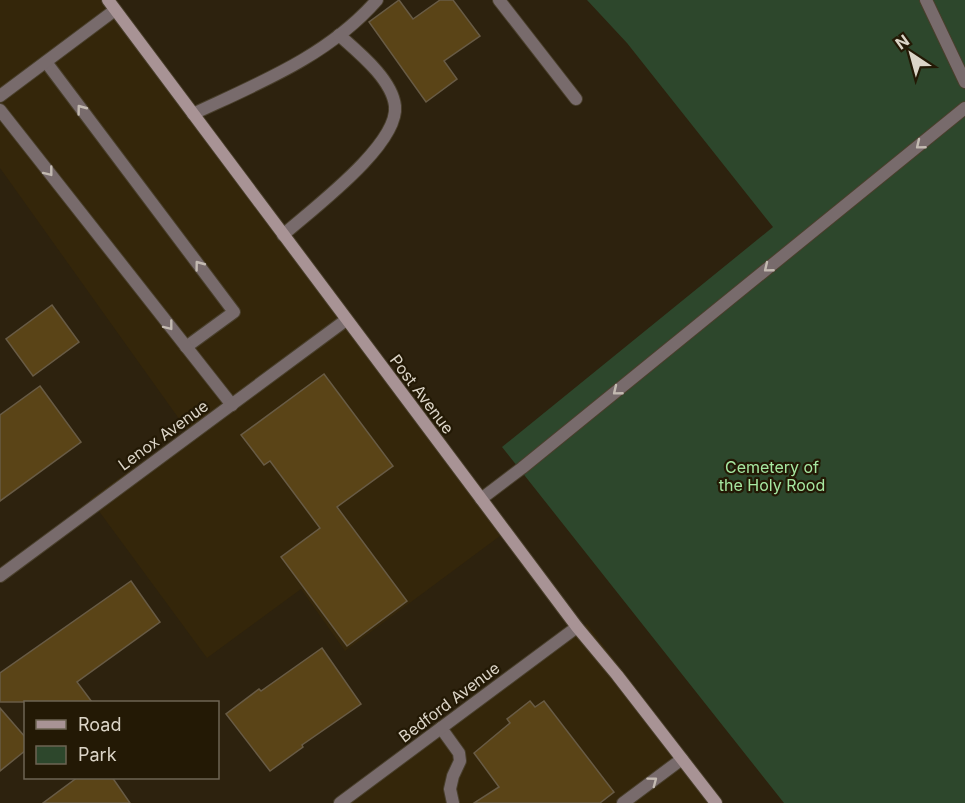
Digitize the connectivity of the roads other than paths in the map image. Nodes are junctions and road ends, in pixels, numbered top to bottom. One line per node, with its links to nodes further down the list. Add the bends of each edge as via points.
1 (377, 0): 5 (street)
2 (499, 0): 9 (street)
3 (926, 0): 7 (street)
4 (111, 5): 6 (street); 12 (main road, Post Avenue)
5 (339, 35): 12 (street, via 284,72); 13 (street, via 385,80 395,106 392,127 357,170)
6 (46, 62): 8 (street); 15 (street, one-way to 6, via 234,312)
7 (965, 82)
8 (0, 96)
9 (576, 99)
10 (965, 108): 17 (street, one-way to 17)
11 (0, 110): 15 (street, one-way to 15)
12 (193, 114): 13 (main road, Post Avenue)
13 (283, 235): 14 (main road, Post Avenue)
14 (346, 320): 16 (street, Lenox Avenue); 17 (main road, Post Avenue)
15 (186, 347): 16 (street)
16 (232, 405): 18 (street, Lenox Avenue)
17 (481, 499): 19 (main road, Post Avenue)
18 (0, 576)
19 (577, 627): 20 (street, Bedford Avenue); 21 (main road, Post Avenue)
20 (441, 728): 22 (street, Bedford Avenue); 23 (street, via 459,753 450,789)
21 (682, 759): 24 (street, one-way to 21); 25 (main road, Post Avenue)
22 (340, 803)
23 (453, 803)
24 (623, 803)
25 (716, 803)

